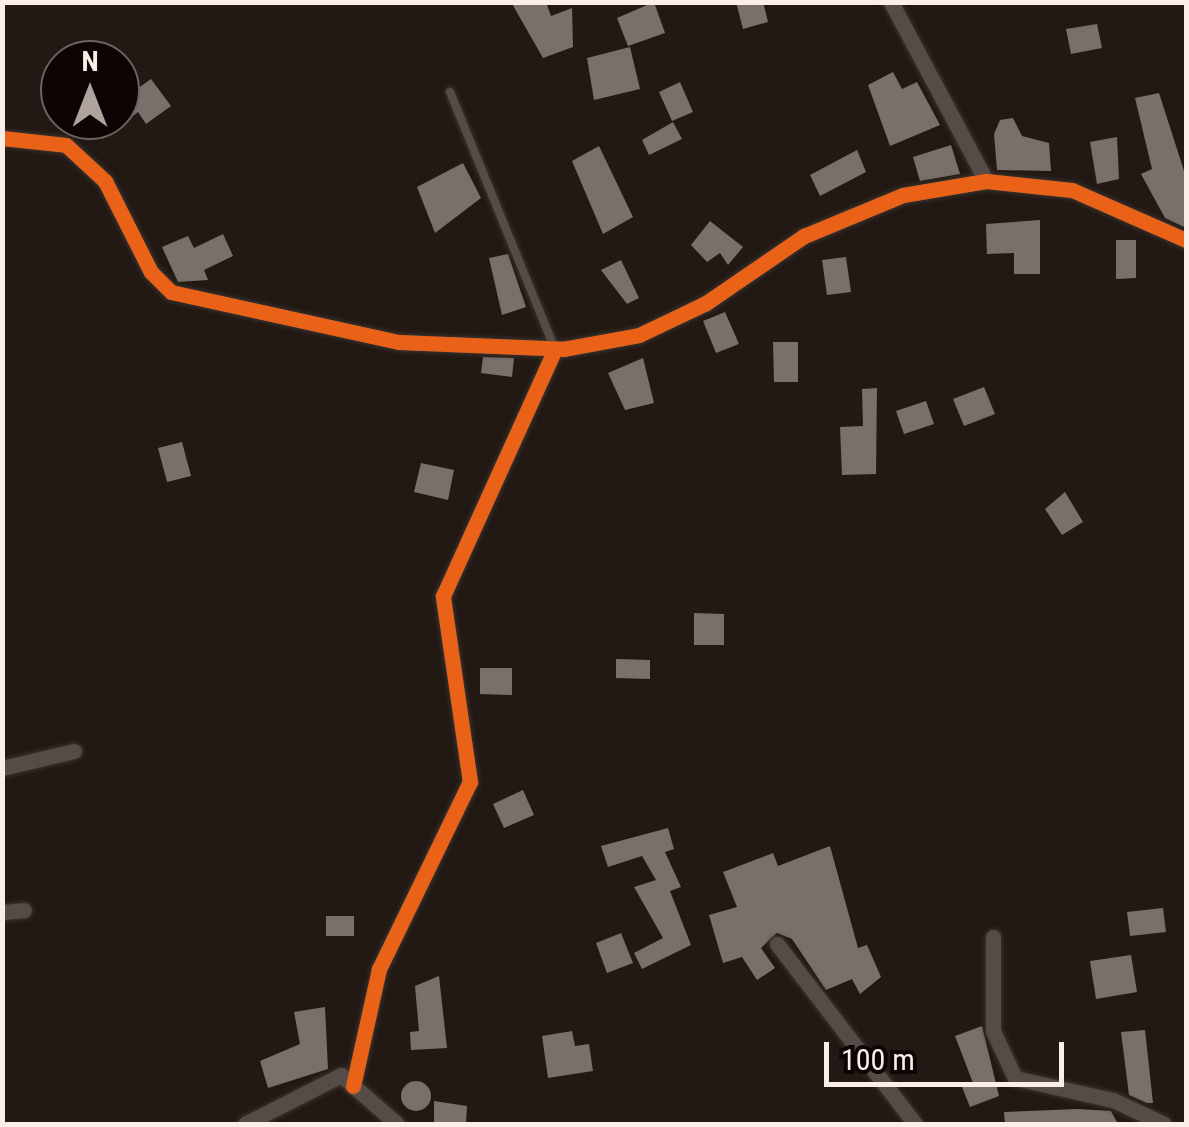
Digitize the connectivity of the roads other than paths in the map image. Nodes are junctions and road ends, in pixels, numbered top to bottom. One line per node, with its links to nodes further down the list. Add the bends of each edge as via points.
1 (891, 2): 4 (street)
2 (450, 92): 6 (lane)
3 (2, 138): 6 (street, via 66,146 92,169 171,292 399,342)
4 (986, 181): 5 (street, via 1072,190); 6 (street, via 903,195 804,236 706,303 639,335)
5 (1186, 240)
6 (555, 348): 13 (street, via 443,596 470,782 379,969)
7 (74, 751): 8 (street)
8 (2, 768)
9 (24, 910): 10 (street)
10 (2, 912)
11 (993, 936): 17 (street, via 993,1031 1015,1078 1113,1100)
12 (777, 944): 16 (street)
13 (354, 1086): 14 (street, via 341,1076); 15 (street)
14 (246, 1124)
15 (397, 1124)
16 (916, 1124)
17 (1164, 1124)

